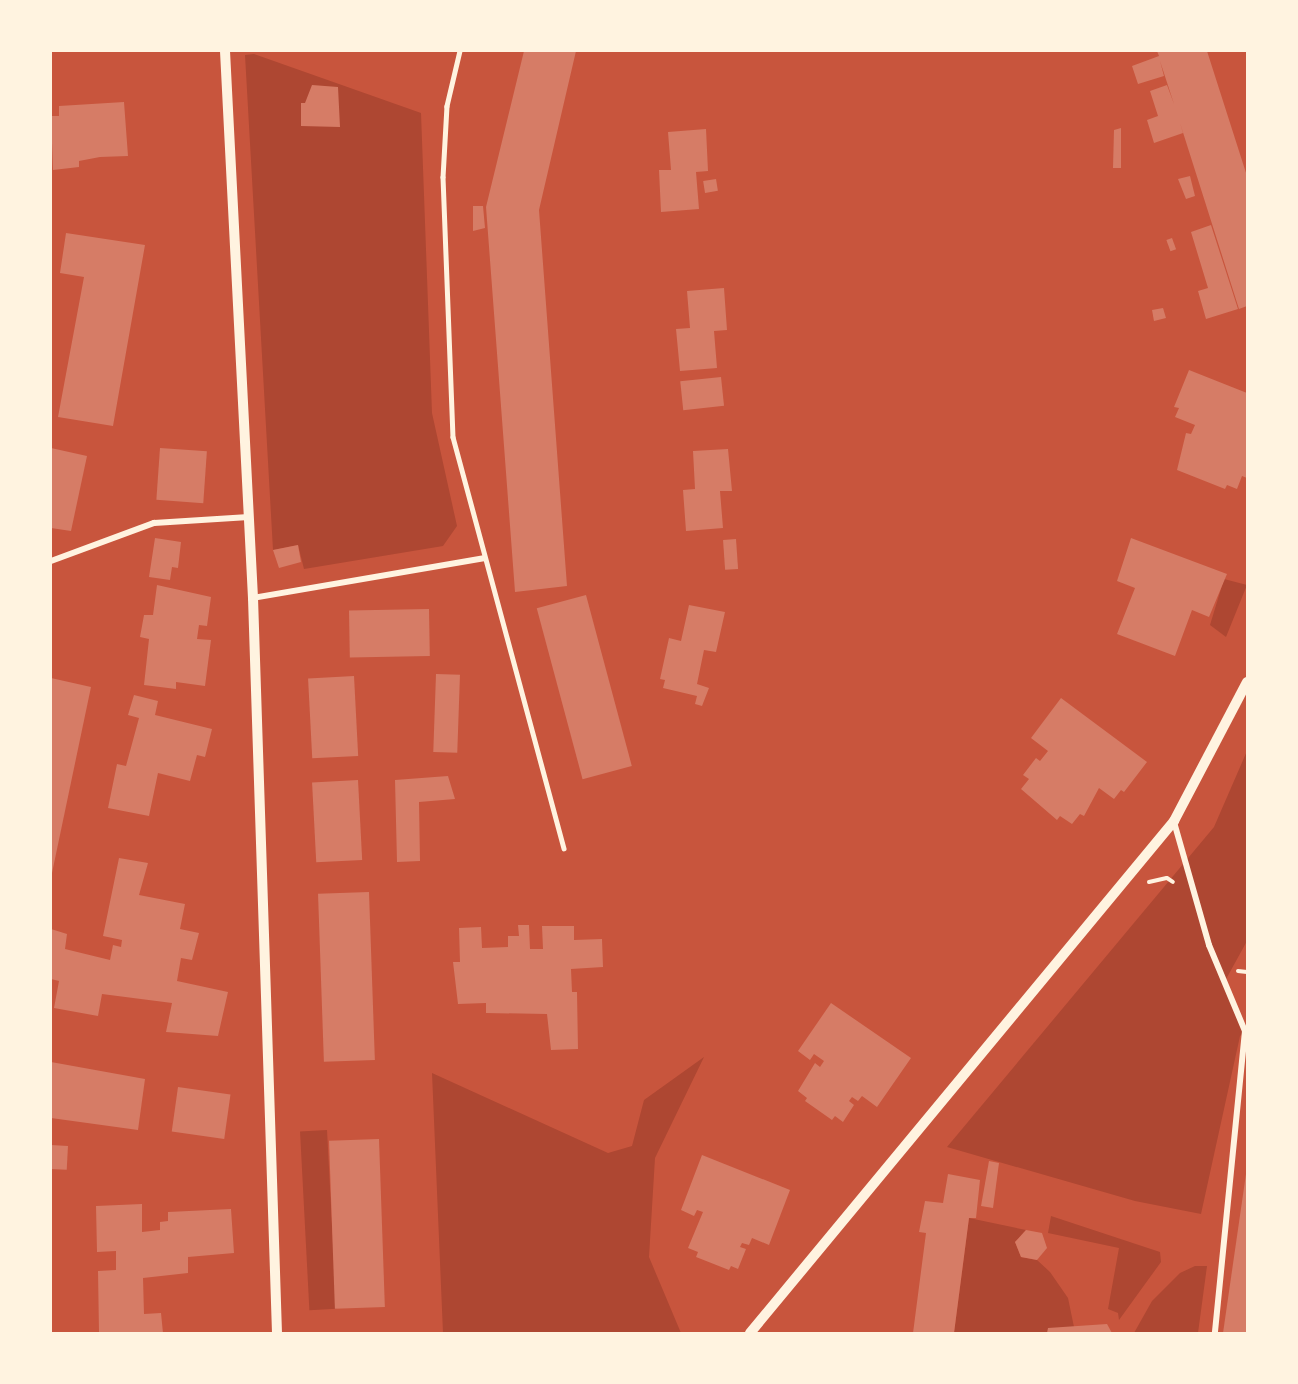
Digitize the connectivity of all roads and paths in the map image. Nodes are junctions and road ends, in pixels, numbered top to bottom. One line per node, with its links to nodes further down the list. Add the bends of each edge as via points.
1 (225, 51): 3 (street)
2 (460, 51): 4 (lane, via 447,106 443,177 453,436)
3 (249, 517): 5 (street, via 154,523); 6 (street)
4 (484, 558): 6 (street); 9 (lane)
5 (51, 561)
6 (253, 598): 15 (street)
7 (1247, 682): 8 (street)
8 (1174, 821): 14 (street, via 1209,945); 16 (street)
9 (564, 848)
10 (1143, 885): 11 (path, via 1167,878)
11 (1179, 890)
12 (1230, 969): 13 (path)
13 (1247, 972)
14 (1246, 1029): 17 (street)
15 (277, 1333)
16 (750, 1333)
17 (1215, 1333)

